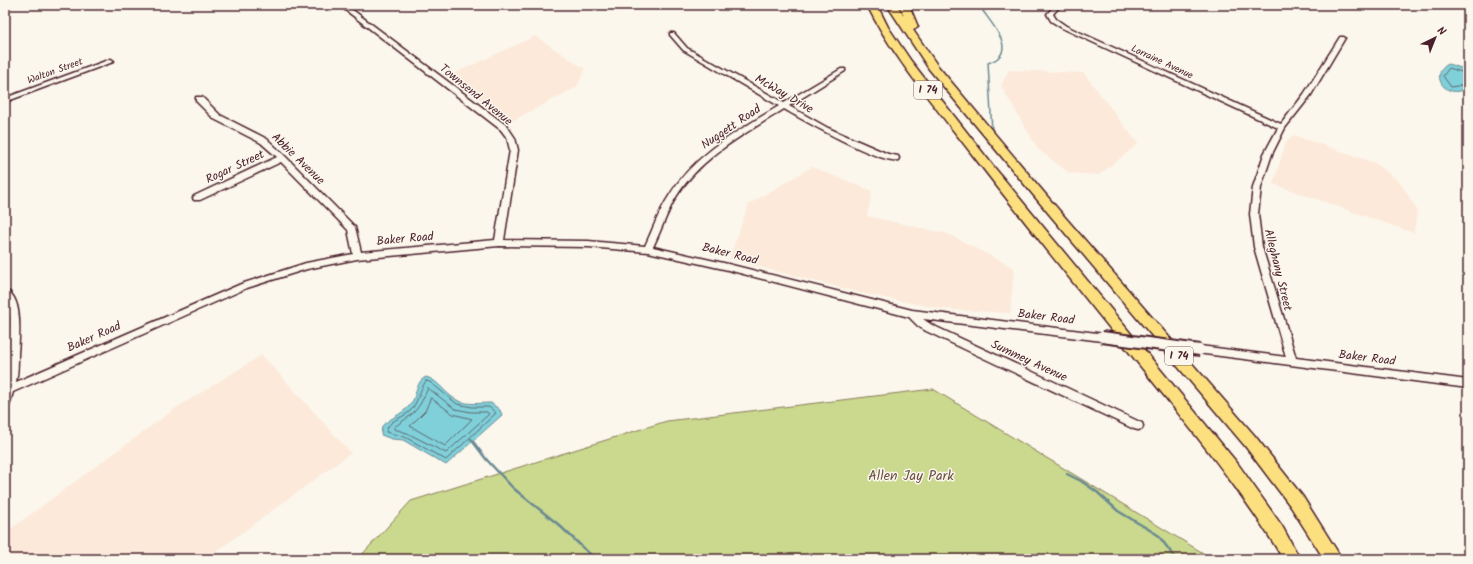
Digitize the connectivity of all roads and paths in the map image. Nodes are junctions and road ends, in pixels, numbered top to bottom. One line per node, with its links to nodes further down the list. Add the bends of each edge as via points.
1 (342, 5): 20 (street, Townsend Avenue, via 504,128 511,138 514,150)
2 (864, 5): 7 (highway)
3 (872, 5): 7 (highway, I 74)
4 (892, 5): 11 (highway, I 74)
5 (904, 5): 11 (highway)
6 (1058, 5): 16 (street, Lorraine Avenue, via 1050,14 1053,20 1064,27)
7 (883, 27): 30 (highway, I 74, via 907,63 990,170 1232,469)
8 (672, 34): 15 (street, McWay Drive, via 685,49)
9 (1342, 38): 16 (street, Alleghany Street, via 1307,95)
10 (111, 61): 14 (street, Walton Street)
11 (932, 67): 31 (highway, I 74, via 1052,211 1250,440 1297,502)
12 (843, 70): 15 (street, Nuggett Road)
13 (199, 99): 17 (street, Abbie Avenue, via 217,117 264,141)
14 (5, 100)
15 (784, 106): 18 (street, McWay Drive, via 843,138); 21 (street, Nuggett Road, via 720,146 700,163 672,197)
16 (1282, 127): 25 (street, Alleghany Street, via 1268,154 1257,187 1254,214 1258,247)
17 (282, 158): 19 (street, Rogar Street); 22 (street, Abbie Avenue, via 352,228)
18 (895, 158)
19 (197, 198)
20 (500, 243): 21 (street, Baker Road, via 588,244); 22 (street, Baker Road)
21 (648, 249): 24 (street, Baker Road)
22 (357, 256): 27 (street, Baker Road, via 306,266 244,286)
23 (5, 293): 27 (street, via 10,300 15,318 12,378)
24 (912, 314): 25 (street, Baker Road, bridge); 29 (street, Summey Avenue, via 929,328)
25 (1292, 362): 26 (street, Baker Road)
26 (1468, 384)
27 (8, 390): 28 (street)
28 (5, 403)
29 (1138, 426)
30 (1292, 559)
31 (1334, 559)

